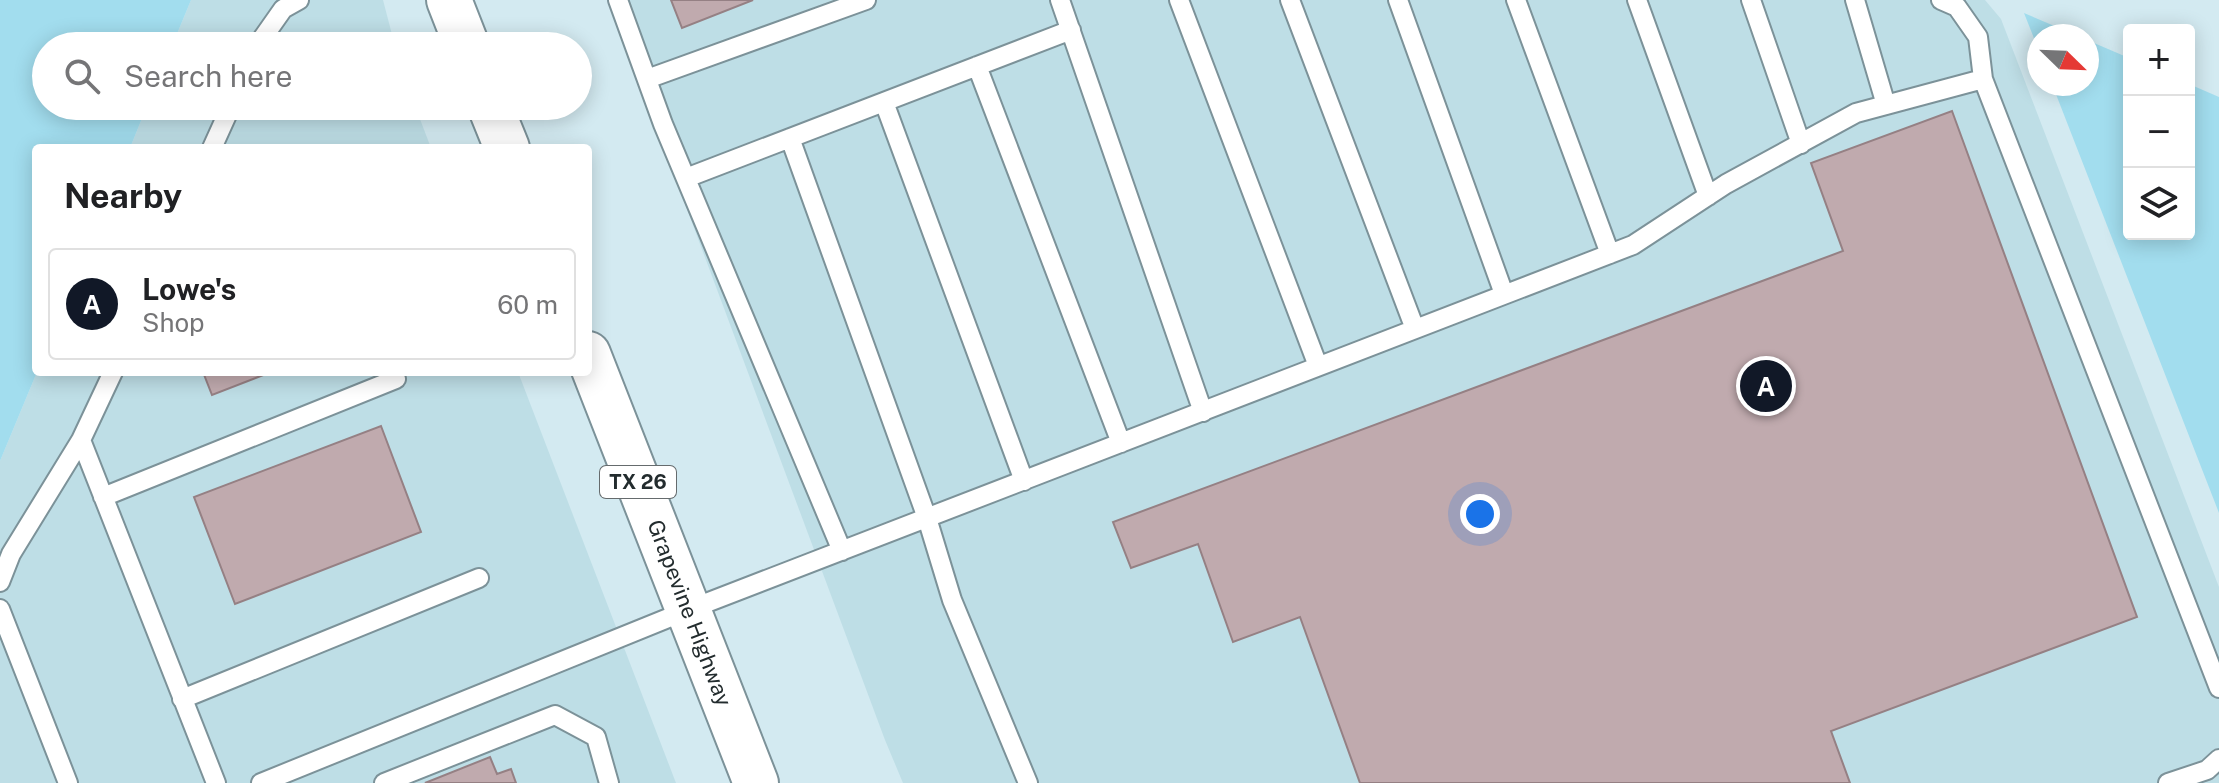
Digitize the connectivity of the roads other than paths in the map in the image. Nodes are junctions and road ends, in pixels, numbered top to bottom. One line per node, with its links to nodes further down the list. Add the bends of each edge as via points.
1 (299, 0): 14 (lane, via 283,9)
2 (618, 0): 16 (lane)
3 (866, 0): 16 (lane)
4 (1060, 0): 13 (lane)
5 (1179, 0): 32 (lane)
6 (1290, 0): 30 (lane)
7 (1398, 0): 29 (lane)
8 (1516, 0): 28 (lane)
9 (1637, 0): 27 (lane)
10 (1751, 0): 25 (lane)
11 (1855, 0): 19 (lane)
12 (1941, 0): 17 (lane, via 1957,7 1978,37)
13 (1071, 30): 15 (lane); 35 (lane)
14 (267, 32)
15 (977, 66): 18 (lane); 37 (lane)
16 (647, 79): 26 (lane)
17 (1983, 79): 19 (lane); 46 (lane)
18 (884, 102): 22 (lane); 38 (lane)
19 (1886, 105): 25 (lane, via 1856,113)
20 (225, 120): 23 (lane)
21 (496, 120): 24 (main road)
22 (790, 138): 26 (lane); 40 (lane)
23 (214, 144)
24 (505, 144)
25 (1801, 144): 27 (lane)
26 (686, 178): 41 (lane)
27 (1708, 196): 28 (lane)
28 (1610, 254): 29 (lane)
29 (1504, 294): 30 (lane)
30 (1415, 329): 32 (lane)
31 (592, 364): 45 (main road, Grapevine Highway / TX 26)
32 (1318, 366): 35 (lane)
33 (111, 376): 36 (lane)
34 (396, 379): 39 (lane)
35 (1203, 412): 37 (lane)
36 (81, 440): 39 (lane); 43 (lane, via 11,554)
37 (1121, 443): 38 (lane)
38 (1024, 481): 40 (lane)
39 (103, 497): 47 (lane)
40 (927, 518): 41 (lane); 55 (lane, via 952,600)
41 (842, 551): 45 (lane)
42 (479, 578): 47 (lane)
43 (0, 582)
44 (0, 609): 49 (lane)
45 (688, 610): 51 (lane); 54 (main road, Grapevine Highway / TX 26)
46 (2219, 688)
47 (182, 699): 50 (lane)
48 (2219, 759): 56 (lane, via 2207,770)
49 (68, 783)
50 (216, 783)
51 (261, 783)
52 (384, 783): 53 (lane, via 555,715 596,737)
53 (609, 783)
54 (756, 783)
55 (1028, 783)
56 (2168, 783)

